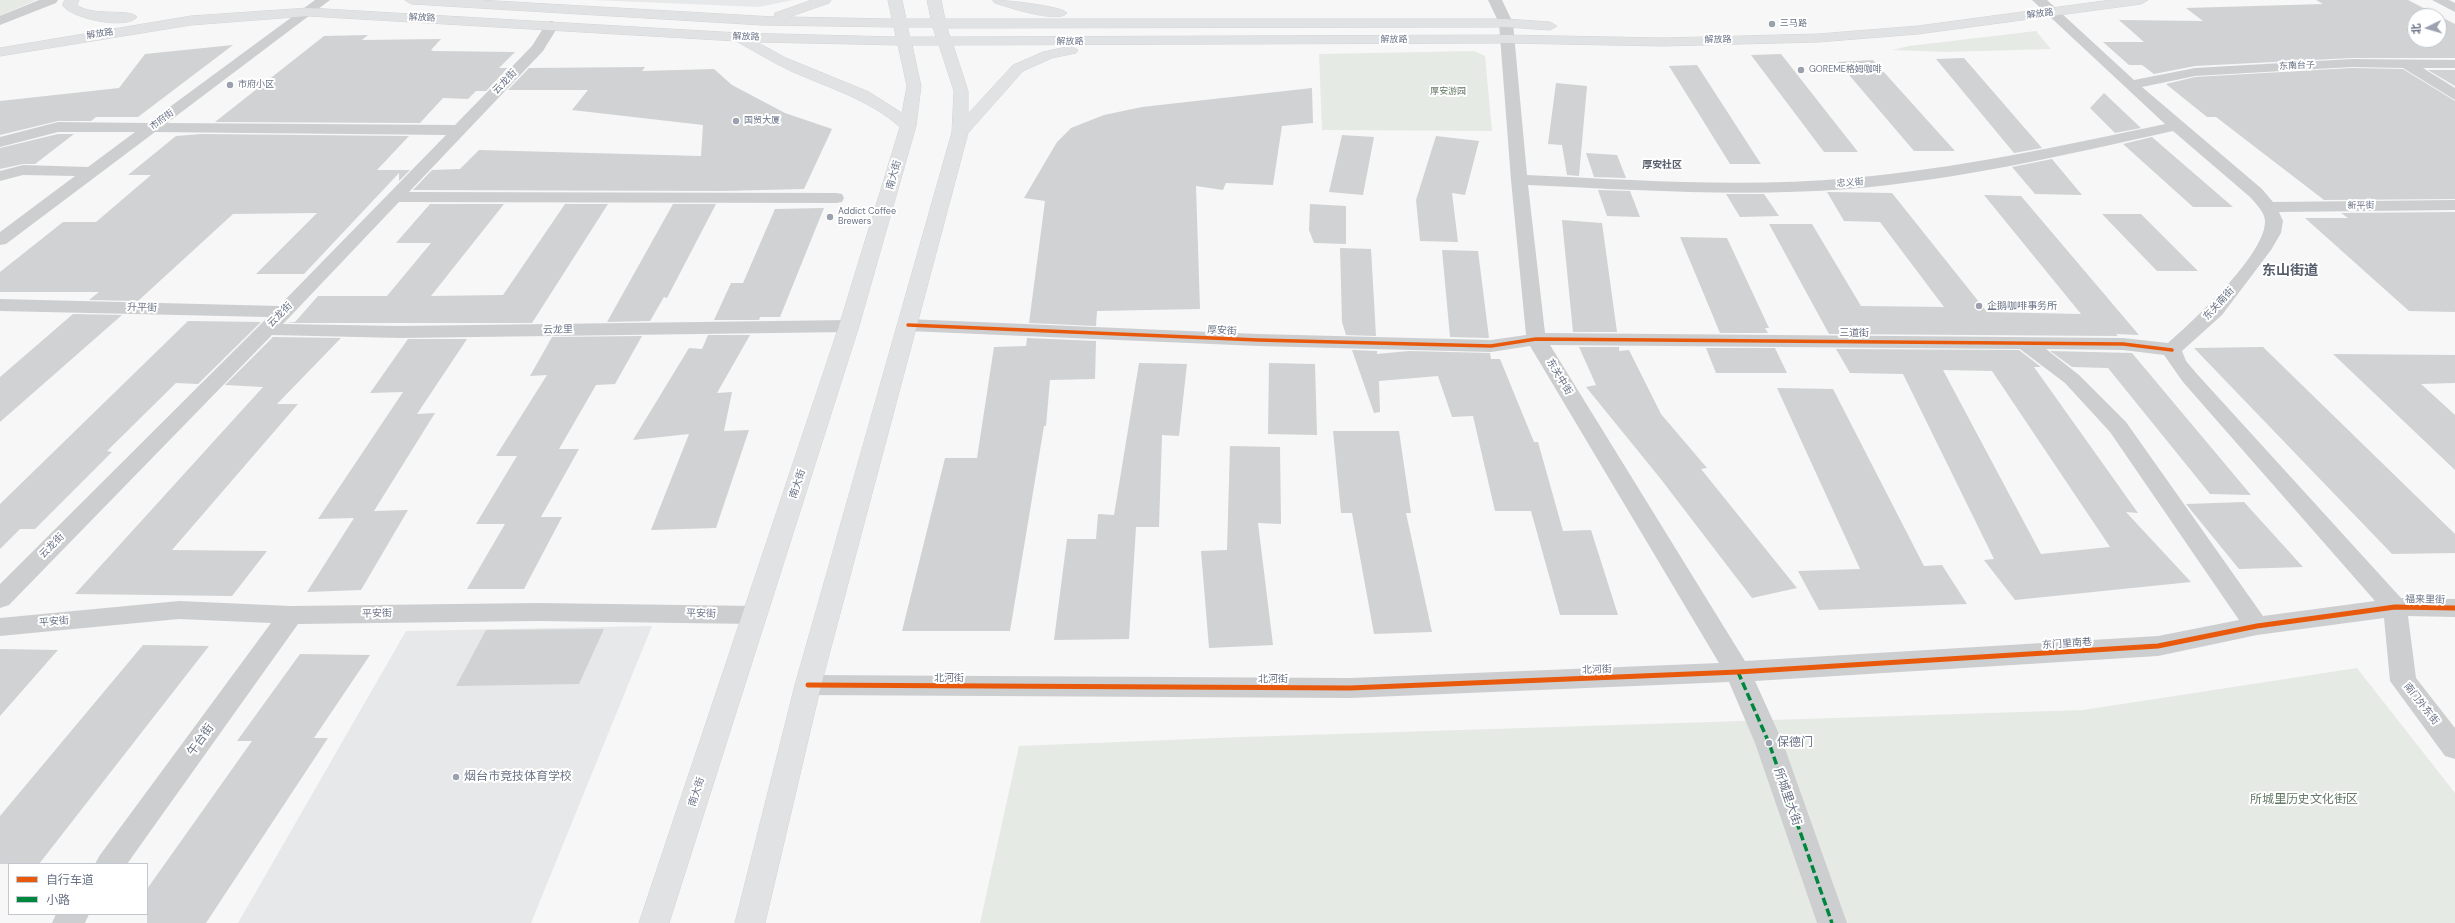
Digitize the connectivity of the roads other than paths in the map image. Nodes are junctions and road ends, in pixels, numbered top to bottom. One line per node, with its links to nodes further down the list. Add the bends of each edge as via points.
1 (51, 0): 18 (street)
2 (72, 0): 17 (main road, via 70,6 75,12)
3 (323, 0): 15 (street, 市府街)
4 (412, 0): 19 (main road, 解放路)
5 (824, 0): 19 (main road)
6 (895, 0): 25 (main road, 南大街)
7 (934, 0): 26 (main road)
8 (1000, 0): 16 (main road, via 1028,9)
9 (1495, 0): 24 (street)
10 (2141, 0): 13 (main road, 解放路)
11 (2439, 0): 14 (street)
12 (243, 2): 17 (main road, 解放路)
13 (2044, 3): 24 (main road, 解放路, via 1918,30 1818,38 1663,42); 32 (street, 东关南街)
14 (2455, 8)
15 (308, 12): 23 (main road, 解放路); 29 (main road, 解放路, via 274,12 178,22); 36 (street, 市府街)
16 (1071, 14): 21 (main road); 22 (main road, via 1225,15)
17 (130, 17): 20 (main road, 解放路)
18 (0, 21)
19 (762, 22): 25 (main road, 解放路)
20 (75, 24)
21 (970, 24): 22 (main road, 解放路); 26 (main road, 解放路)
22 (1312, 24): 24 (main road, 解放路)
23 (552, 25): 27 (main road, 解放路); 37 (street, 云龙街, via 538,48)
24 (1506, 31): 28 (main road, 解放路); 42 (street, 东关中街)
25 (901, 32): 26 (main road, 解放路); 27 (main road, 解放路); 34 (main road, 南大街, via 914,86)
26 (943, 33): 28 (main road, 解放路); 38 (main road, via 961,91)
27 (738, 37): 34 (main road, via 782,61 871,98 892,111)
28 (1119, 42): 38 (main road, via 1048,55 1018,68)
29 (0, 52)
30 (2455, 64): 31 (street, 东南台子)
31 (2408, 65): 32 (street, 东南台子, via 2352,63 2195,72); 33 (street)
32 (2131, 85): 35 (street, 东关南街)
33 (2455, 95)
34 (908, 126): 51 (main road, 南大街)
35 (2176, 126): 42 (street, 忠义街, via 2052,153 1887,180 1754,186 1655,186); 46 (street, 东关南街, via 2256,193)
36 (151, 128): 37 (street); 39 (street, via 58,127); 40 (street, 市府街)
37 (459, 130): 43 (street, 云龙街)
38 (960, 132): 50 (main road)
39 (0, 142)
40 (92, 172): 41 (street, via 23,170); 47 (street, 市府街)
41 (0, 176)
42 (1519, 180): 53 (street, 东关中街)
43 (395, 197): 44 (street); 49 (street, 云龙街)
44 (836, 198)
45 (2455, 205): 46 (street, 新平街)
46 (2268, 207): 55 (street, 东关南街, via 2274,221 2272,233 2265,246 2215,311)
47 (0, 240)
48 (0, 305): 49 (street, 升平街)
49 (284, 312): 52 (street, 云龙街)
50 (908, 325): 53 (street, 厚安街, via 1258,340 1491,346); 64 (main road)
51 (849, 326): 52 (street, 云龙里, via 400,332); 60 (main road, 南大街)
52 (266, 329): 56 (street, 云龙街)
53 (1536, 340): 54 (street, 三道街); 63 (street, 东关中街)
54 (2026, 343): 55 (street, 三道街, via 2123,344); 61 (street, via 2072,379 2118,426)
55 (2172, 350): 57 (street, via 2190,378)
56 (0, 599)
57 (2395, 607): 58 (street, 福来里街); 61 (street, 东门里南巷); 65 (street, 南门外东街, via 2403,681)
58 (2455, 608)
59 (291, 615): 60 (street, 平安街, via 538,612); 62 (street, 平安街, via 179,610); 66 (street, 午台街)
60 (755, 615): 69 (main road, 南大街)
61 (2257, 626): 63 (street, 东门里南巷, via 2158,646)
62 (0, 627)
63 (1738, 672): 64 (street, 北河街, via 1350,688); 71 (street, 所城里大街, via 1769,743)
64 (808, 685): 70 (main road)
65 (2455, 748)
66 (111, 863)
67 (73, 915): 68 (street)
68 (67, 923)
69 (654, 923)
70 (750, 923)
71 (1832, 923)

